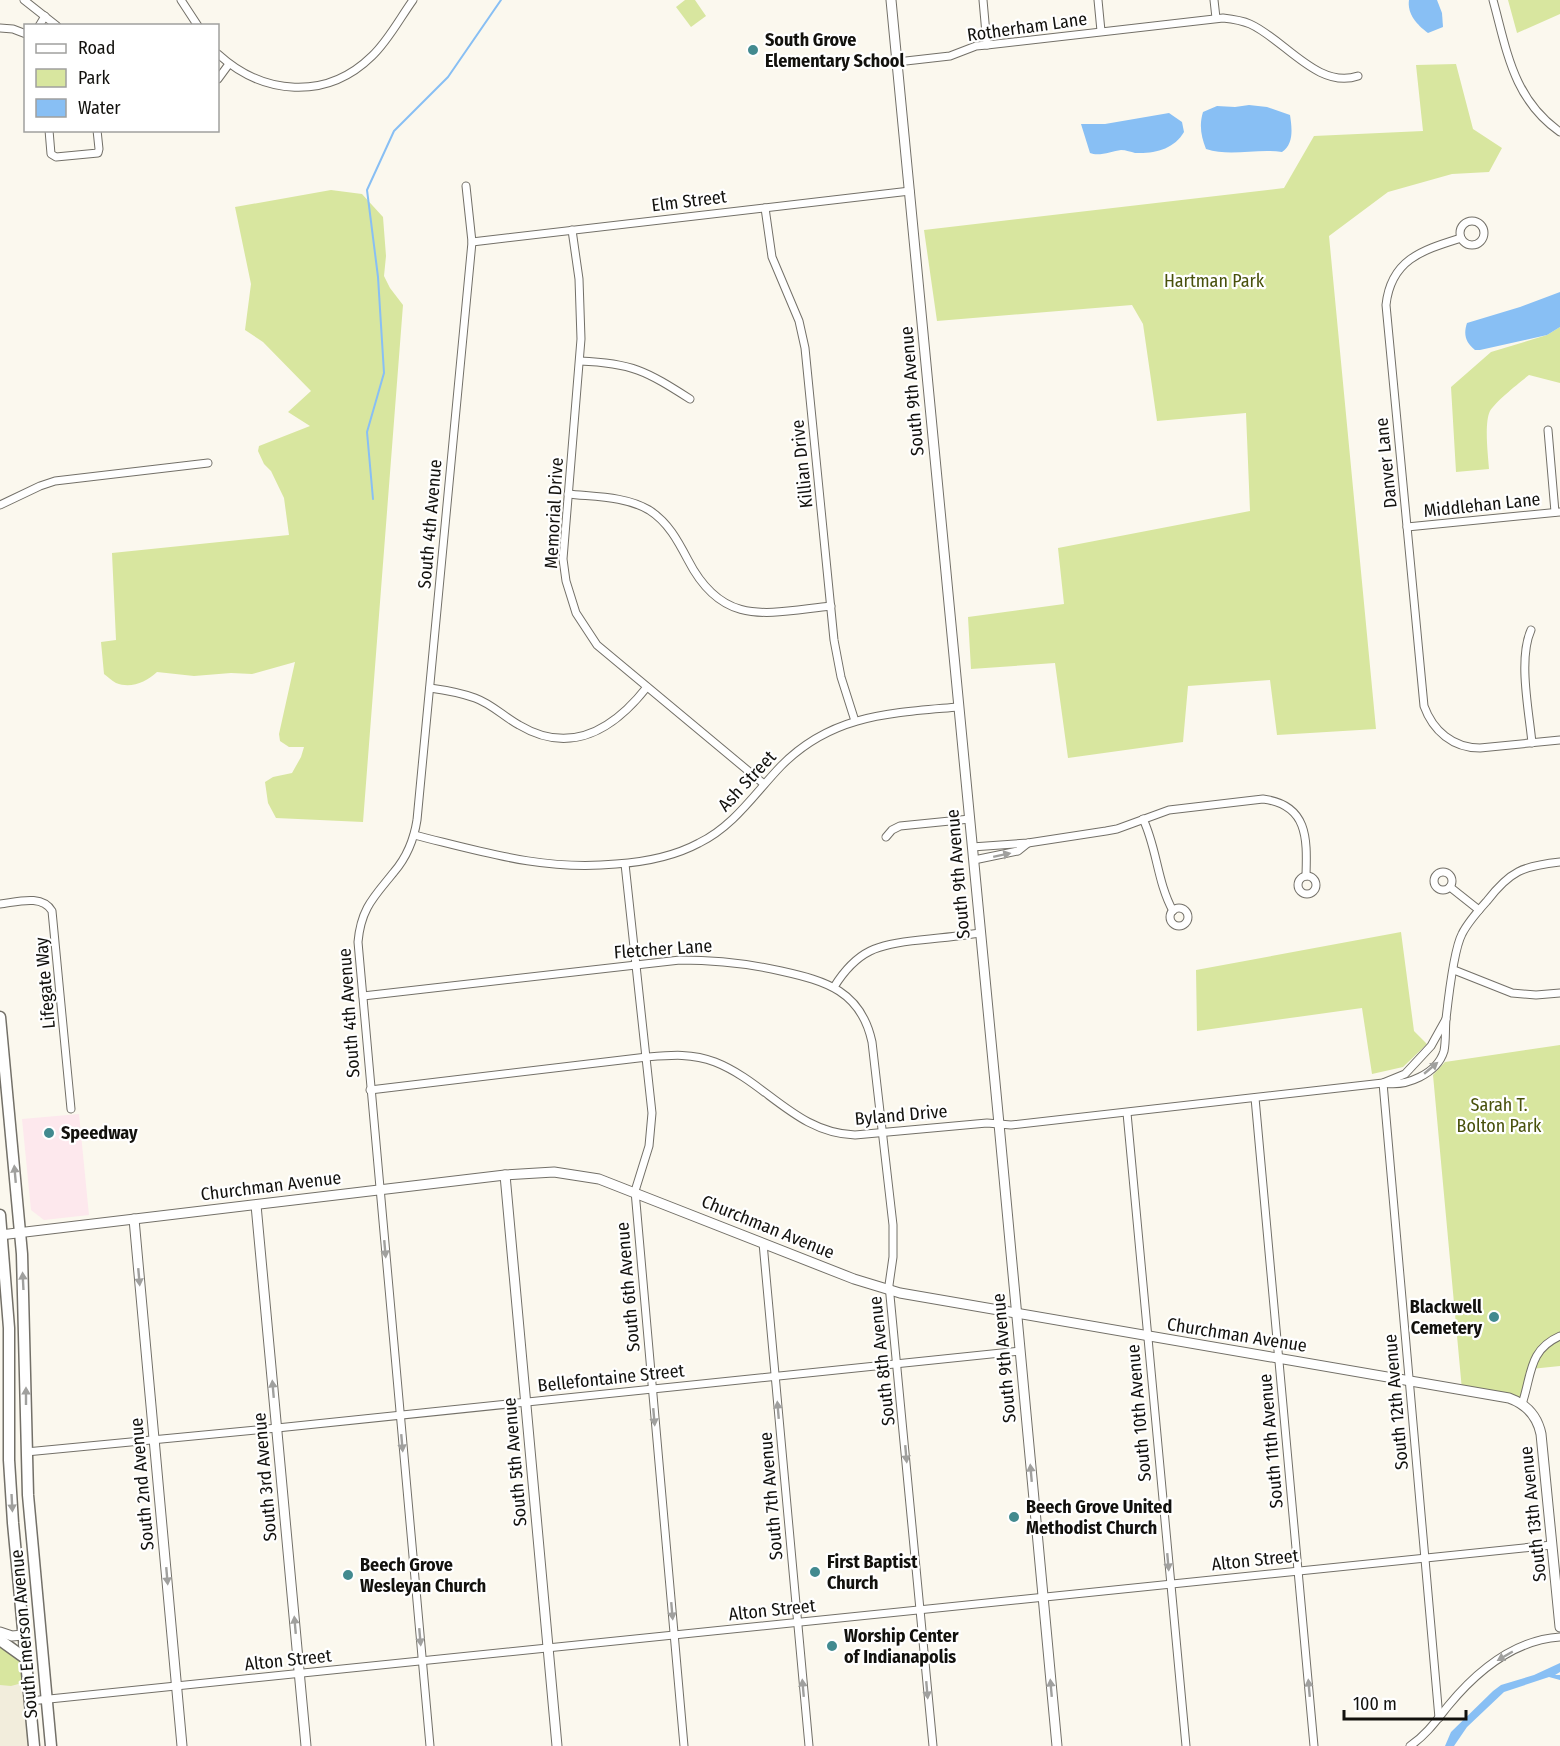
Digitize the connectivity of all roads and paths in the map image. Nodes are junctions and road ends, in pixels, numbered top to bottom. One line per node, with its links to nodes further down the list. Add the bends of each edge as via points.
1 (24, 0): 9 (street)
2 (180, 0): 13 (street)
3 (414, 0): 20 (street, via 374,55 352,72 327,83 294,88 275,86 249,77)
4 (891, 0): 19 (street, South 9th Avenue)
5 (983, 0): 17 (street)
6 (1098, 0): 15 (street)
7 (1214, 0): 10 (street)
8 (1493, 0): 25 (street, via 1517,83 1534,109)
9 (45, 16): 11 (street); 12 (street)
10 (1216, 18): 15 (street, Rotherham Lane); 21 (street, Rotherham Lane, via 1239,20 1255,27 1327,76 1342,80)
11 (40, 24)
12 (55, 24)
13 (197, 24)
14 (0, 28): 16 (street)
15 (1101, 32): 17 (street, Rotherham Lane)
16 (24, 33)
17 (987, 45): 19 (street, Rotherham Lane, via 950,56)
18 (219, 55): 20 (street)
19 (897, 62): 27 (street, South 9th Avenue)
20 (229, 64): 22 (street)
21 (1359, 76)
22 (219, 78)
23 (49, 132): 24 (street, via 51,154 56,158 98,153)
24 (97, 132)
25 (1560, 132)
26 (466, 186): 31 (street, South 4th Avenue)
27 (909, 191): 28 (street, Elm Street); 44 (street, South 9th Avenue)
28 (765, 207): 29 (street, Elm Street); 40 (street, Killian Drive, via 772,256 796,314 805,348)
29 (573, 230): 31 (street, Elm Street); 32 (street, Memorial Drive, via 580,298)
30 (1461, 237): 39 (street, Danver Lane, via 1410,258 1387,296)
31 (472, 242): 43 (street, South 4th Avenue)
32 (580, 361): 33 (street, via 638,369); 36 (street, Memorial Drive)
33 (690, 399)
34 (1548, 430): 38 (street)
35 (208, 463): 37 (street, via 55,481)
36 (568, 494): 40 (street, via 621,500 653,513 672,532 701,583 714,597 734,608 764,614); 42 (street, Memorial Drive, via 564,571 576,613 597,645)
37 (0, 505)
38 (1558, 512): 39 (street, Middlehan Lane)
39 (1407, 527): 47 (street, Danver Lane, via 1423,698 1433,725 1447,738 1467,747)
40 (831, 606): 45 (street, Killian Drive, via 840,670)
41 (1531, 630): 47 (street, via 1524,659)
42 (647, 687): 43 (street, via 611,724 588,734 566,737 525,729 476,698); 48 (street, Memorial Drive)
43 (430, 688): 51 (street, South 4th Avenue)
44 (958, 707): 45 (street, Ash Street); 49 (street, South 9th Avenue)
45 (855, 721): 48 (street, Ash Street, via 816,737 796,751)
46 (1560, 740): 47 (street)
47 (1533, 743)
48 (764, 784): 57 (street, Ash Street, via 728,824 700,843 672,855)
49 (970, 819): 52 (street, via 900,826); 54 (street, South 9th Avenue)
50 (1143, 819): 53 (street, via 1117,829); 58 (street, via 1176,809 1274,801 1288,807 1302,825 1307,843); 62 (street, via 1163,891)
51 (414, 835): 57 (street, Ash Street, via 532,863 578,867); 68 (street, South 4th Avenue, via 403,860 363,916 358,942)
52 (886, 837)
53 (1028, 843): 54 (street); 55 (street, one-way to 53, via 1018,851)
54 (972, 847): 55 (street, South 9th Avenue)
55 (974, 860): 63 (street, South 9th Avenue)
56 (1560, 862): 61 (street, via 1530,866 1512,874)
57 (625, 864): 64 (street, South 6th Avenue)
58 (1306, 876)
59 (1450, 886): 61 (street)
60 (0, 904): 75 (street, Lifegate Way, via 40,901 52,911)
61 (1479, 910): 65 (street, via 1461,936)
62 (1173, 911)
63 (980, 933): 66 (street, via 881,945 855,960); 77 (street, South 9th Avenue)
64 (637, 964): 66 (street, Fletcher Lane, via 710,959 740,962 817,979); 68 (street, Fletcher Lane); 71 (street, South 6th Avenue)
65 (1454, 970): 67 (street, via 1512,993); 70 (street)
66 (834, 987): 78 (street, South 8th Avenue, via 856,1007 869,1031)
67 (1560, 993)
68 (363, 996): 73 (street, South 4th Avenue)
69 (0, 1017): 85 (main road, South Emerson Avenue, one-way to 69)
70 (1446, 1019): 72 (street, via 1431,1046 1405,1074); 72 (street, Byland Drive, one-way to 70, via 1401,1084 1426,1074 1440,1061)
71 (647, 1057): 73 (street, Byland Drive); 78 (street, Byland Drive, via 686,1055 715,1062 822,1130 848,1135); 81 (street, South 6th Avenue, via 651,1132)
72 (1383, 1083): 74 (street, Byland Drive); 96 (street, South 12th Avenue)
73 (370, 1090): 80 (street, South 4th Avenue)
74 (1255, 1098): 76 (street, Byland Drive); 93 (street, South 11th Avenue)
75 (71, 1109)
76 (1127, 1113): 77 (street, Byland Drive); 90 (street, South 10th Avenue)
77 (999, 1124): 78 (street, Byland Drive); 89 (street, South 9th Avenue)
78 (883, 1133): 88 (street, South 8th Avenue, via 893,1225)
79 (505, 1175): 80 (street, Churchman Avenue); 81 (street, Churchman Avenue, via 570,1174); 98 (street, South 5th Avenue)
80 (380, 1190): 82 (street, Churchman Avenue); 100 (street, South 4th Avenue, one-way to 100)
81 (635, 1191): 87 (street, Churchman Avenue); 97 (street, South 6th Avenue)
82 (256, 1205): 84 (street, Churchman Avenue); 101 (street, South 3rd Avenue, one-way to 82)
83 (0, 1215): 86 (main road, South Emerson Avenue)
84 (134, 1219): 85 (street, Churchman Avenue); 102 (street, South 2nd Avenue, one-way to 102)
85 (20, 1232): 86 (street, Churchman Avenue); 103 (main road, South Emerson Avenue, one-way to 85)
86 (1, 1235): 114 (main road, South Emerson Avenue, one-way to 114, via 9,1328 9,1460)
87 (763, 1243): 88 (street, Churchman Avenue); 95 (street, South 7th Avenue)
88 (890, 1291): 89 (street, Churchman Avenue); 94 (street, South 8th Avenue)
89 (1017, 1314): 90 (street, Churchman Avenue); 92 (street, South 9th Avenue)
90 (1147, 1336): 93 (street, Churchman Avenue); 107 (street, South 10th Avenue, one-way to 107)
91 (1560, 1336): 99 (street, via 1536,1354)
92 (1020, 1351): 94 (street, Bellefontaine Street); 108 (street, South 9th Avenue, one-way to 92)
93 (1278, 1358): 96 (street, Churchman Avenue); 106 (street, South 11th Avenue)
94 (898, 1364): 95 (street, Bellefontaine Street); 109 (street, South 8th Avenue, one-way to 109)
95 (775, 1377): 97 (street, Bellefontaine Street); 110 (street, South 7th Avenue, one-way to 95)
96 (1409, 1380): 99 (street, Churchman Avenue); 105 (street, South 12th Avenue)
97 (652, 1389): 98 (street, Bellefontaine Street); 115 (street, South 6th Avenue, one-way to 115)
98 (526, 1402): 100 (street, Bellefontaine Street); 118 (street, South 5th Avenue)
99 (1522, 1404): 104 (street, South 13th Avenue, via 1533,1413 1541,1434)
100 (400, 1416): 101 (street, Bellefontaine Street); 120 (street, South 4th Avenue, one-way to 120)
101 (277, 1428): 102 (street, Bellefontaine Street); 121 (street, South 3rd Avenue, one-way to 101)
102 (154, 1439): 103 (street, Bellefontaine Street); 122 (street, South 2nd Avenue, one-way to 122)
103 (26, 1452): 113 (main road, South Emerson Avenue)
104 (1552, 1545): 105 (street, Alton Street); 111 (street, South 13th Avenue)
105 (1425, 1558): 106 (street, Alton Street); 125 (street, South 12th Avenue)
106 (1298, 1571): 107 (street, Alton Street); 137 (street, South 11th Avenue, one-way to 106)
107 (1170, 1584): 108 (street, Alton Street); 136 (street, South 10th Avenue)
108 (1043, 1597): 109 (street, Alton Street); 135 (street, South 9th Avenue, one-way to 108)
109 (920, 1610): 110 (street, Alton Street); 134 (street, South 8th Avenue, one-way to 134)
110 (797, 1622): 115 (street, Alton Street); 133 (street, South 7th Avenue, one-way to 110)
111 (1560, 1628)
112 (0, 1632): 114 (street)
113 (40, 1632): 114 (street); 123 (main road, South Emerson Avenue)
114 (23, 1635): 119 (main road, South Emerson Avenue)
115 (674, 1636): 118 (street, Alton Street); 132 (street, South 6th Avenue)
116 (1560, 1637): 125 (street, one-way to 125, via 1525,1646 1492,1664)
117 (0, 1640): 119 (main road)
118 (548, 1648): 120 (street, Alton Street); 131 (street, South 5th Avenue)
119 (25, 1658): 124 (main road, South Emerson Avenue)
120 (423, 1661): 121 (street, Alton Street); 130 (street, South 4th Avenue)
121 (300, 1674): 122 (street, Alton Street); 129 (street, South 3rd Avenue)
122 (177, 1686): 123 (street, Alton Street); 128 (street, South 2nd Avenue)
123 (47, 1699): 124 (street, Alton Street); 127 (main road, South Emerson Avenue)
124 (30, 1701): 126 (main road, South Emerson Avenue)
125 (1439, 1718): 138 (street)
126 (34, 1746)
127 (51, 1746)
128 (182, 1746)
129 (306, 1746)
130 (430, 1746)
131 (557, 1746)
132 (684, 1746)
133 (808, 1746)
134 (933, 1746)
135 (1057, 1746)
136 (1186, 1746)
137 (1314, 1746)
138 (1410, 1746)

